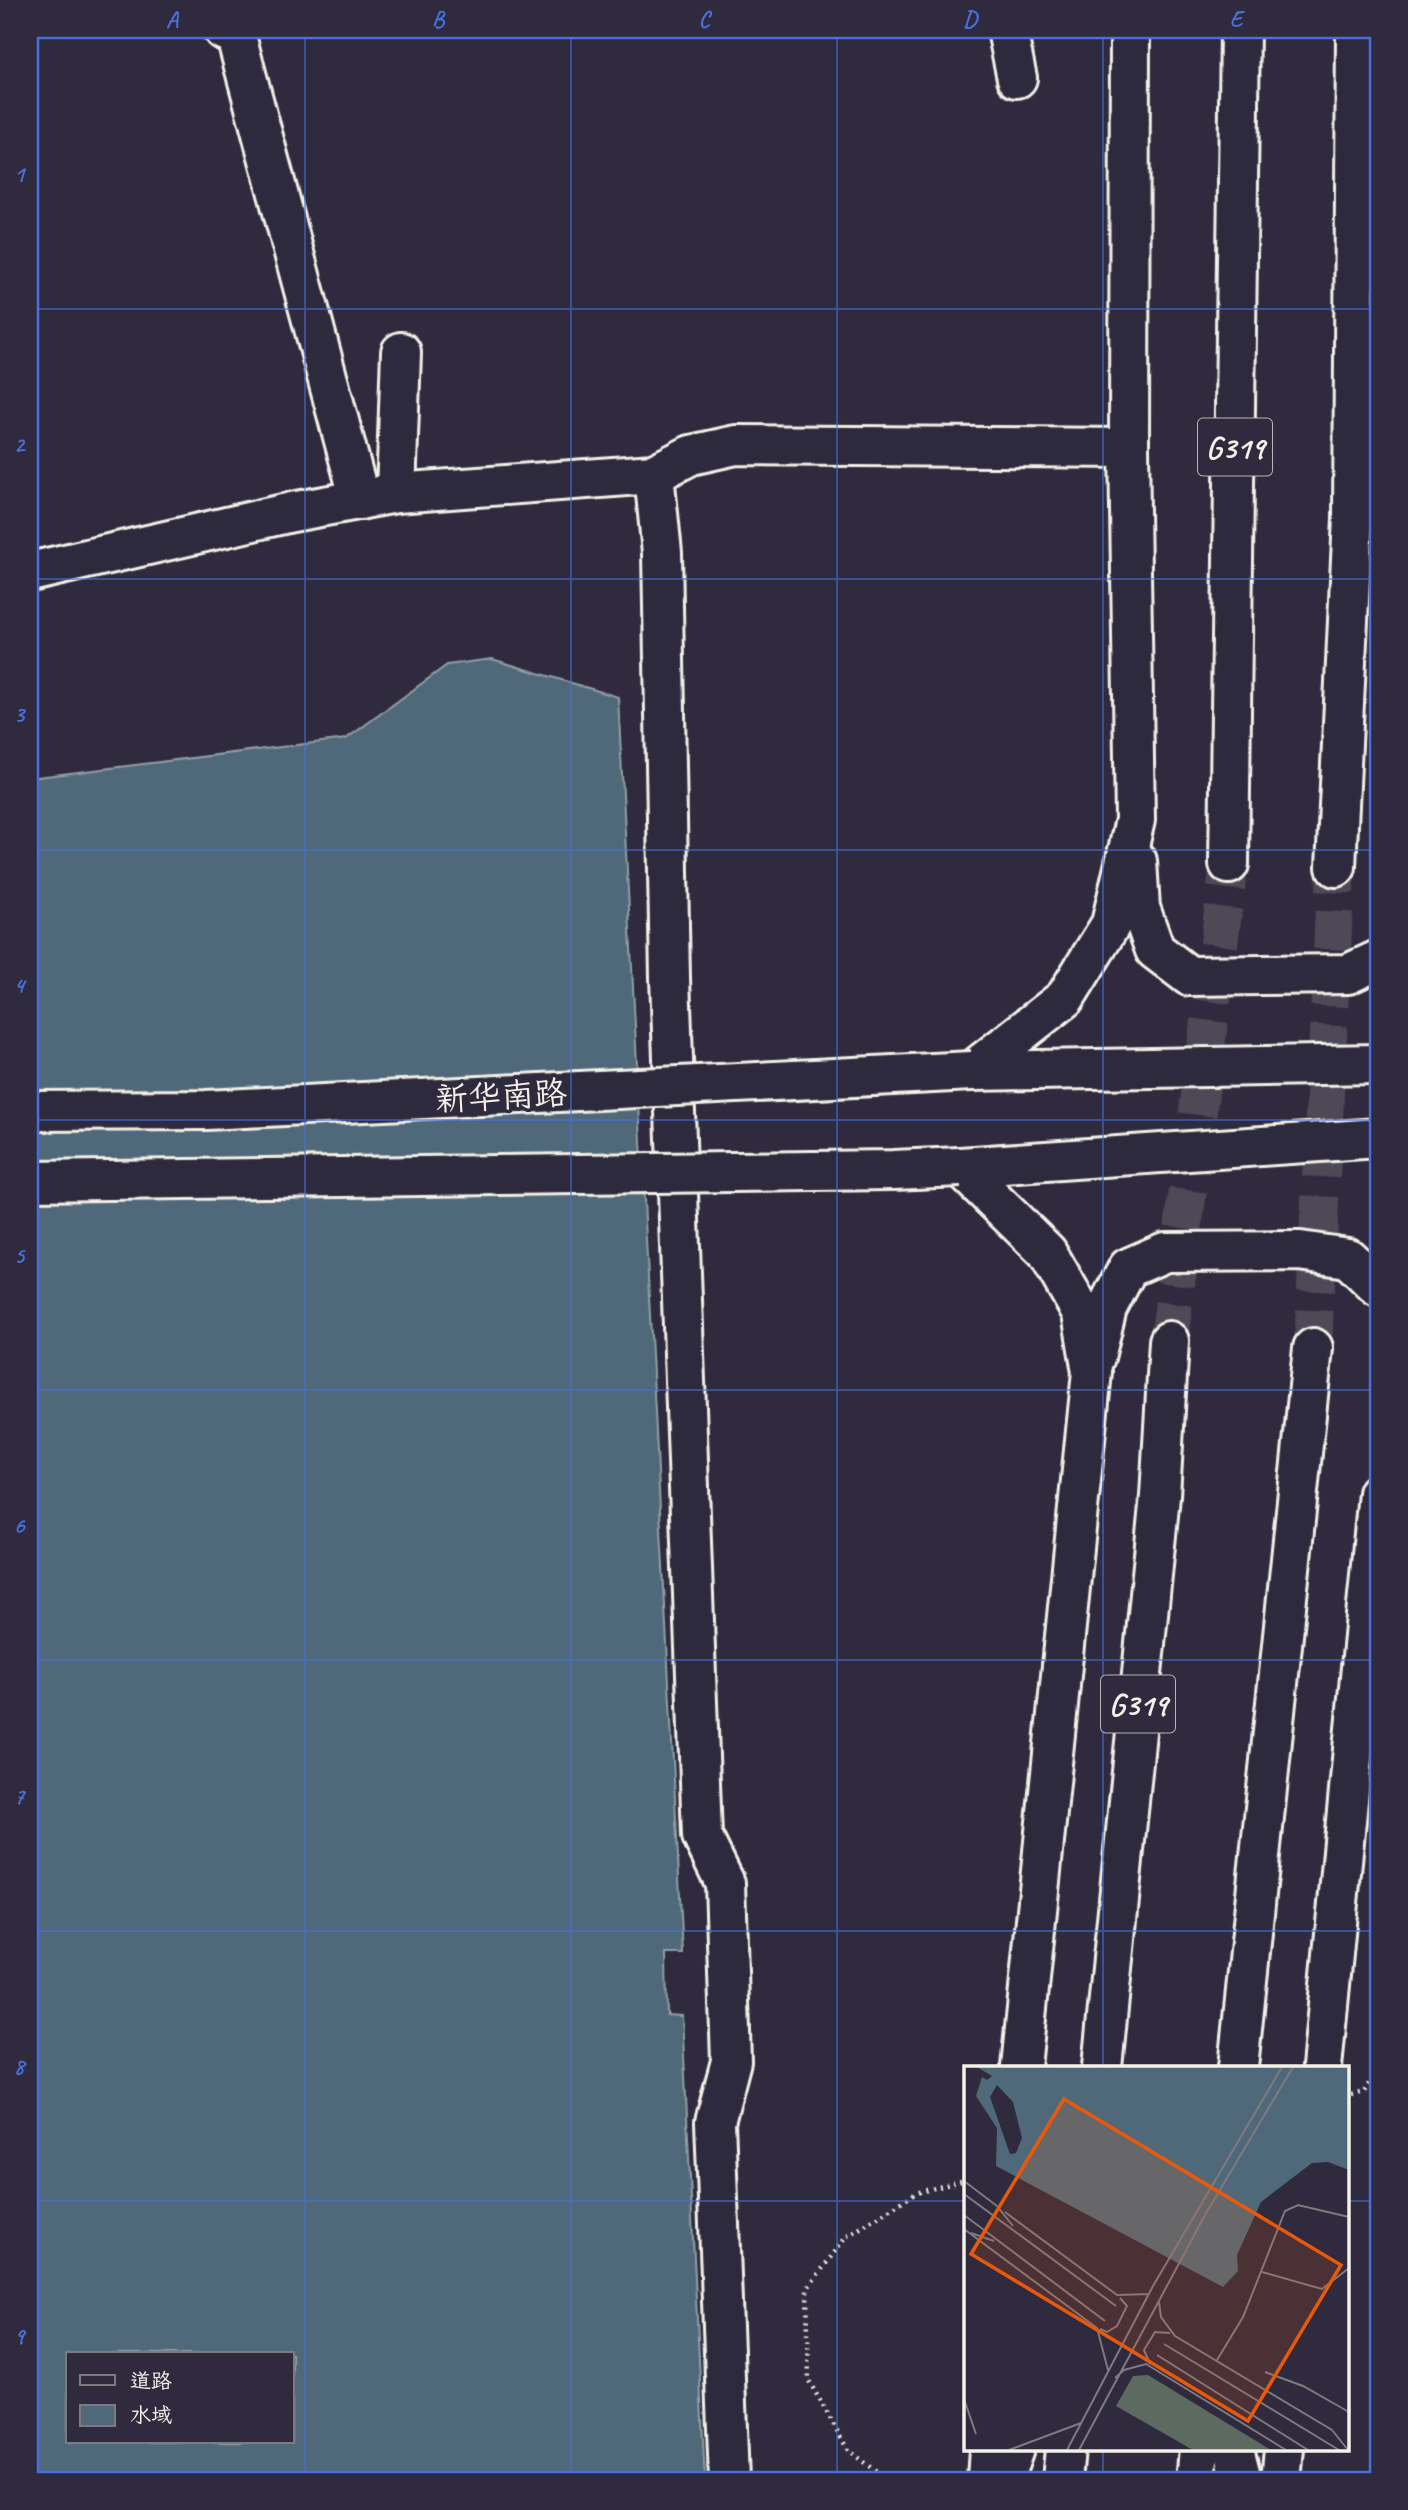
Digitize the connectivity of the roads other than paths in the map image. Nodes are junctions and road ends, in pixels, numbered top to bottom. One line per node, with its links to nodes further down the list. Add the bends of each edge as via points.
1 (223, 30): 10 (main road, via 236,36)
2 (1007, 30): 6 (main road)
3 (1130, 30): 8 (main road)
4 (1240, 30): 13 (main road, G319)
5 (1356, 30): 14 (main road, via 1353,519)
6 (1017, 78)
7 (401, 352): 10 (main road)
8 (1129, 449): 9 (main road, via 736,445 691,455); 12 (main road)
9 (654, 474): 10 (main road); 37 (main road, via 662,553 670,978 702,1836 725,1884 731,2061 715,2122)
10 (378, 497): 11 (main road)
11 (30, 572)
12 (1135, 820): 15 (main road, via 1140,908 1155,950 1189,976 1348,974); 17 (main road, via 1111,924 1065,998)
13 (1229, 864)
14 (1336, 867)
15 (1378, 960)
16 (1378, 1064): 17 (main road, 新华南路)
17 (972, 1071): 18 (main road, 新华南路, bridge, via 206,1111)
18 (30, 1111)
19 (1378, 1138): 20 (main road)
20 (960, 1167): 21 (main road, bridge); 25 (main road, via 1047,1252 1082,1313)
21 (30, 1181)
22 (1378, 1287): 25 (main road, via 1348,1258 1300,1251 1165,1252 1128,1268 1107,1308)
23 (1169, 1341): 28 (main road, G319, via 1158,1509)
24 (1313, 1348): 29 (main road)
25 (1092, 1372): 27 (main road)
26 (1378, 1493): 30 (main road)
27 (1021, 2066)
28 (1102, 2066)
29 (1238, 2066)
30 (1322, 2066)
31 (989, 2450): 38 (main road)
32 (1014, 2450): 39 (main road)
33 (1065, 2450): 40 (main road)
34 (1199, 2450): 41 (main road)
35 (1234, 2450): 42 (main road)
36 (1284, 2450): 43 (main road)
37 (729, 2480)
38 (987, 2480)
39 (1003, 2480)
40 (1062, 2480)
41 (1196, 2480)
42 (1242, 2480)
43 (1281, 2480)

